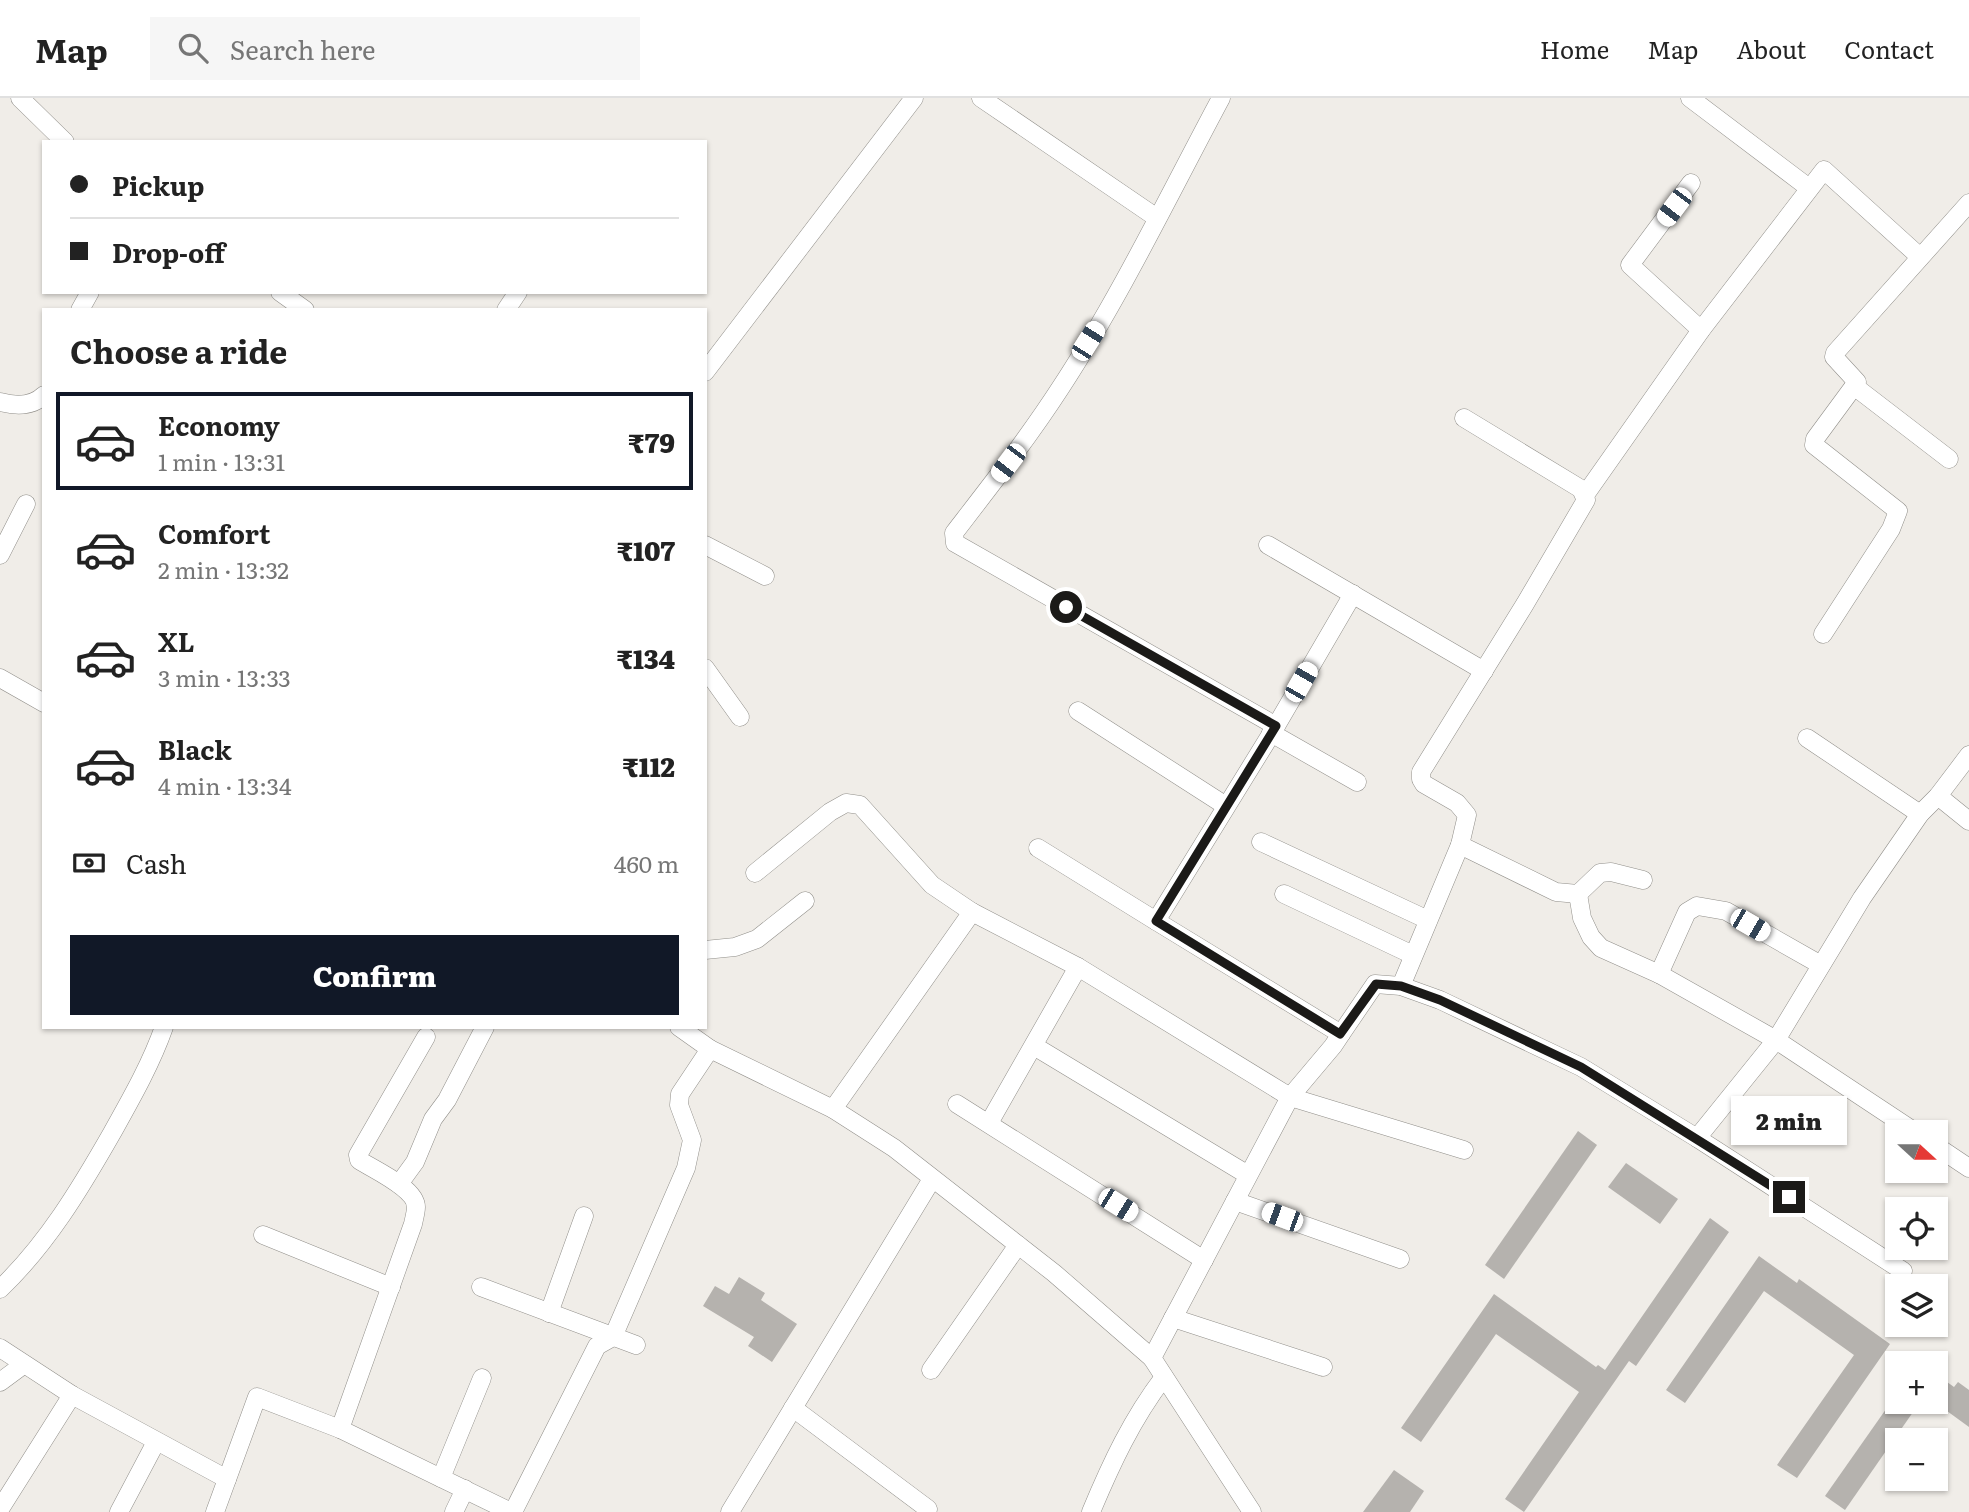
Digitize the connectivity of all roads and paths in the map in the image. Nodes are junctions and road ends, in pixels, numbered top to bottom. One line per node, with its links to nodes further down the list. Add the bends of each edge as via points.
1 (20, 98): 6 (street)
2 (914, 98): 15 (street)
3 (981, 98): 10 (street)
4 (1221, 98): 10 (street)
5 (1690, 98): 8 (street)
6 (63, 140)
7 (1691, 183): 14 (street, via 1630,265)
8 (1809, 188): 11 (street, via 1824,170); 14 (street)
9 (1969, 204): 11 (street)
10 (1157, 218): 35 (street, via 1063,385 953,538)
11 (1920, 257): 16 (street, via 1838,347 1834,357 1855,379)
12 (283, 294): 13 (street)
13 (302, 308)
14 (1701, 330): 21 (street)
15 (707, 369)
16 (1854, 386): 20 (street); 28 (street, via 1814,445 1896,507 1897,518)
17 (42, 397): 18 (street, via 18,406)
18 (0, 402)
19 (1464, 418): 21 (street)
20 (1949, 459)
21 (1585, 495): 30 (street, via 1585,505)
22 (26, 504): 25 (street)
23 (1268, 545): 27 (street)
24 (707, 546): 26 (street)
25 (0, 555)
26 (765, 576)
27 (1353, 594): 30 (street); 35 (street)
28 (1823, 634)
29 (707, 671): 34 (street)
30 (1484, 671): 44 (street, via 1421,772 1424,784 1457,803 1467,815)
31 (0, 678): 32 (street)
32 (42, 702)
33 (1078, 711): 40 (street)
34 (740, 717)
35 (1273, 730): 38 (street); 40 (street)
36 (1807, 738): 41 (street)
37 (1969, 755): 39 (street)
38 (1357, 782)
39 (1938, 796): 41 (street); 42 (street)
40 (1226, 806): 53 (street)
41 (1920, 814): 56 (street)
42 (1969, 821)
43 (1261, 842): 52 (street)
44 (1460, 845): 49 (street, via 1556,892); 52 (street)
45 (1038, 848): 53 (street)
46 (755, 873): 51 (street, via 830,812 846,803 860,805 932,885)
47 (1643, 880): 49 (street, via 1600,873)
48 (1283, 894): 55 (street)
49 (1578, 894): 58 (street, via 1582,918 1601,948)
50 (805, 901): 54 (street, via 757,939)
51 (972, 912): 57 (street); 70 (street)
52 (1428, 920): 55 (street)
53 (1156, 921): 63 (street)
54 (707, 950)
55 (1413, 955): 59 (street)
56 (1821, 965): 58 (street, via 1726,911 1697,906 1687,912); 65 (street)
57 (1078, 967): 66 (street); 68 (street)
58 (1659, 974): 65 (street)
59 (1401, 986): 63 (street, via 1376,984); 73 (street, via 1581,1067)
60 (162, 1029): 87 (street, via 139,1082 77,1193 46,1239)
61 (484, 1029): 79 (street)
62 (682, 1029): 67 (street)
63 (1340, 1034): 68 (street)
64 (426, 1037): 79 (street, via 358,1155 359,1160)
65 (1776, 1040): 71 (street); 73 (street)
66 (1034, 1046): 72 (street); 77 (street)
67 (710, 1049): 70 (street); 92 (street, via 680,1094 679,1105 692,1140 686,1168)
68 (1290, 1097): 74 (street); 77 (street)
69 (957, 1104): 72 (street)
70 (833, 1109): 78 (street)
71 (1897, 1120)
72 (989, 1123): 85 (street)
73 (1698, 1138): 86 (street)
74 (1464, 1150)
75 (1948, 1154): 76 (street)
76 (1969, 1168)
77 (1248, 1175): 80 (street)
78 (932, 1179): 83 (street); 103 (street)
79 (399, 1184): 88 (street, via 417,1205)
80 (1235, 1201): 84 (street); 85 (street)
81 (584, 1216): 90 (street)
82 (263, 1235): 88 (street)
83 (1018, 1245): 95 (street); 98 (street)
84 (1400, 1259)
85 (1204, 1260): 91 (street)
86 (1903, 1270)
87 (4, 1279)
88 (391, 1287): 104 (street)
89 (481, 1287): 90 (street)
90 (549, 1313): 92 (street)
91 (1173, 1318): 95 (street); 97 (street)
92 (613, 1337): 93 (street); 114 (street, via 597,1346)
93 (636, 1345)
94 (0, 1348): 96 (street)
95 (1152, 1359): 99 (street)
96 (23, 1365): 101 (street); 102 (street)
97 (1323, 1367)
98 (931, 1370)
99 (1164, 1377): 116 (street, via 1124,1438); 117 (street)
100 (482, 1378): 106 (street)
101 (0, 1382)
102 (72, 1395): 105 (street); 109 (street)
103 (793, 1408): 110 (street); 115 (street)
104 (341, 1429): 106 (street); 107 (street, via 257,1397)
105 (156, 1442): 107 (street); 111 (street)
106 (441, 1478): 108 (street)
107 (227, 1479): 112 (street)
108 (465, 1489): 113 (street); 114 (street)
109 (0, 1509)
110 (928, 1509)
111 (119, 1512)
112 (215, 1512)
113 (454, 1512)
114 (512, 1512)
115 (730, 1512)
116 (1090, 1512)
117 (1252, 1512)

